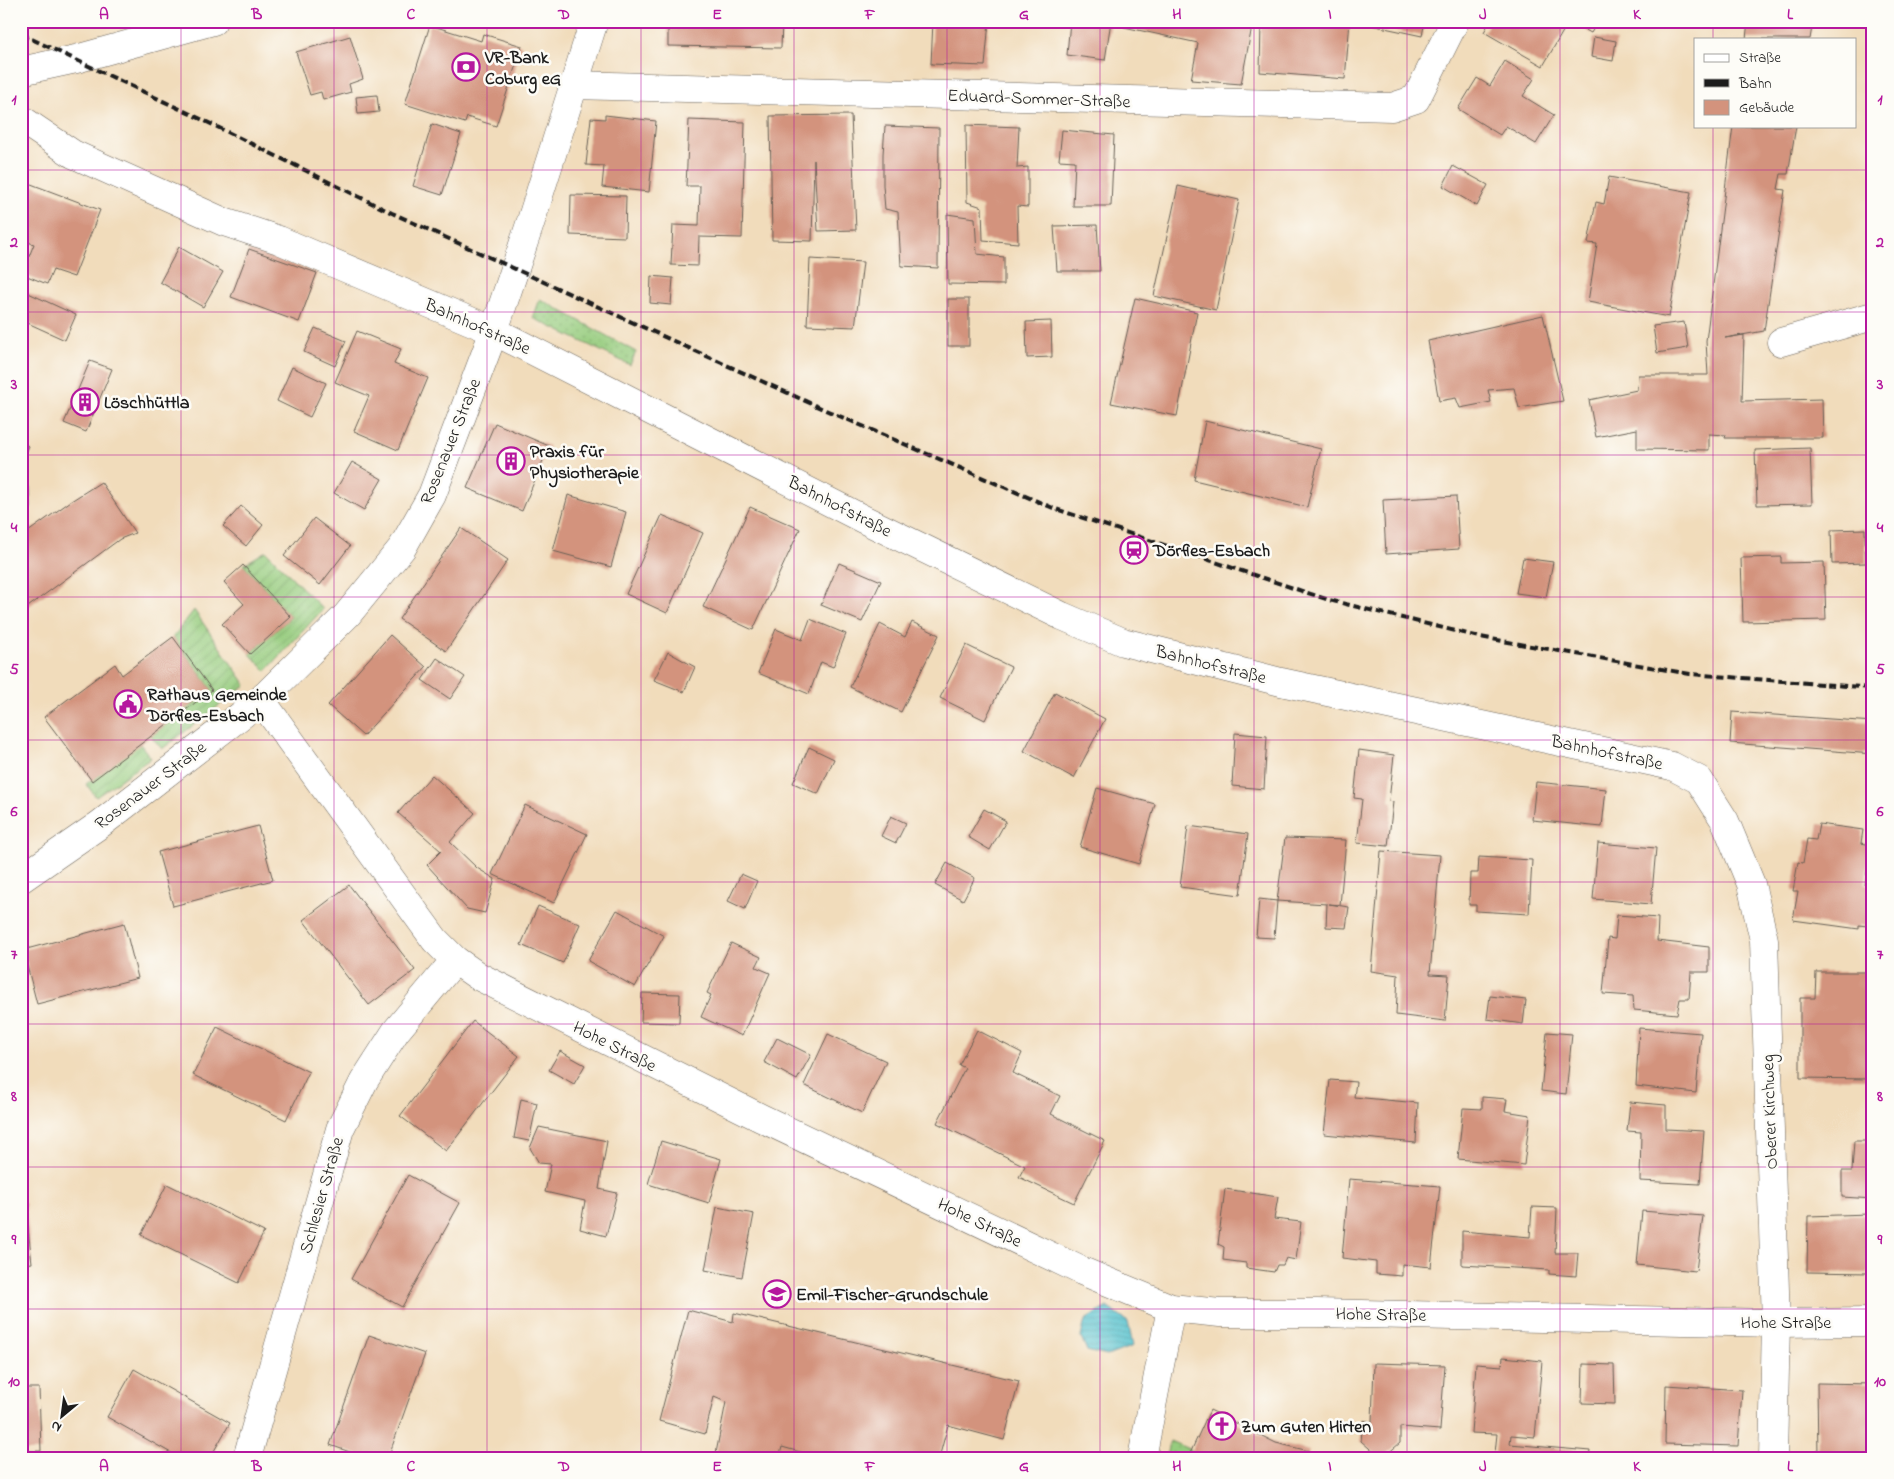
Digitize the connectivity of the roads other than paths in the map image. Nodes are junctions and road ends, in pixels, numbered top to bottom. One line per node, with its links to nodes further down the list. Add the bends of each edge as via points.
1 (213, 21): 4 (street)
2 (594, 21): 5 (street, Rosenauer Straße)
3 (1454, 21): 5 (street, Eduard-Sommer-Straße, via 1416,99 1392,107)
4 (21, 71)
5 (573, 85): 8 (street, Rosenauer Straße)
6 (21, 119): 8 (street, Bahnhofstraße, via 73,154 224,222 279,240)
7 (1873, 316): 9 (street)
8 (494, 330): 10 (street, Rosenauer Straße, via 432,494 402,548 347,615); 11 (street, Bahnhofstraße, via 889,531 1062,616 1123,642 1281,682 1672,766)
9 (1781, 342)
10 (261, 700): 12 (street, Rosenauer Straße, via 98,826); 13 (street, Hohe Straße, via 435,940)
11 (1699, 780): 16 (street, Oberer Kirchweg, via 1725,821 1747,875 1764,940)
12 (21, 879)
13 (454, 960): 14 (street, Hohe Straße, via 478,976 723,1100 1082,1271); 17 (street, Schlesier Straße, via 396,1031 364,1081 340,1130)
14 (1170, 1308): 16 (street, Hohe Straße, via 1220,1313); 18 (street)
15 (1873, 1322): 16 (street, Hohe Straße)
16 (1776, 1323): 19 (street, Oberer Kirchweg)
17 (247, 1458)
18 (1142, 1458)
19 (1773, 1458)

